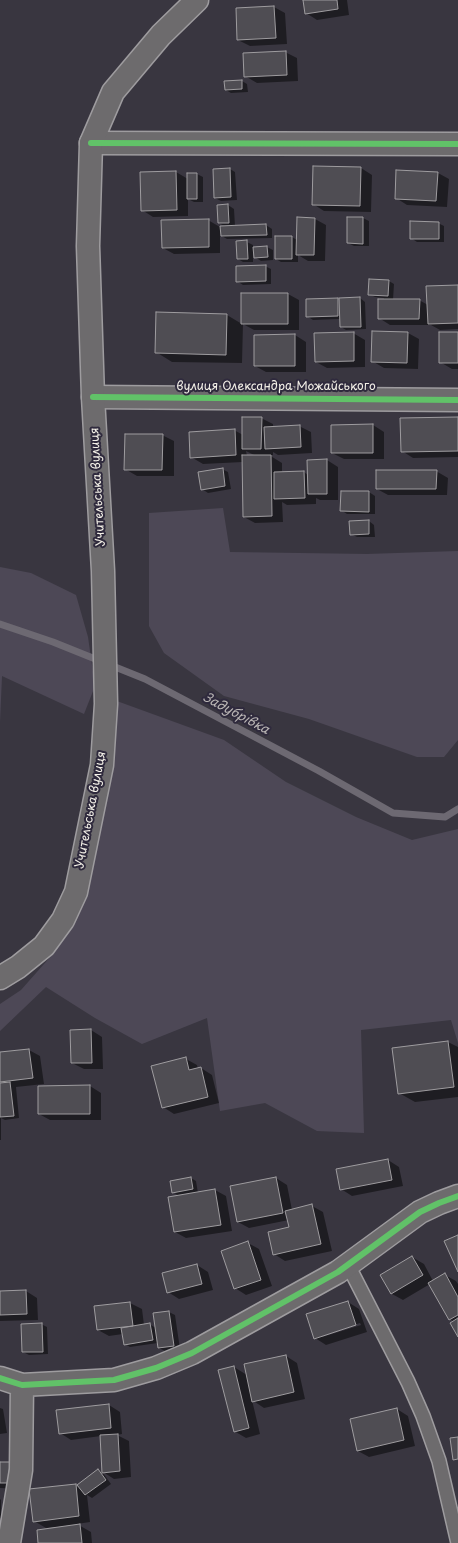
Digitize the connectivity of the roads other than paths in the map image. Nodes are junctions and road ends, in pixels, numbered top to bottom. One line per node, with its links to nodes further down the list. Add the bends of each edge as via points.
1 (198, 0): 2 (street, Учительська вулиця, via 161,35 113,92)
2 (91, 143): 3 (street); 4 (street, Учительська вулиця, via 88,246)
3 (458, 144)
4 (93, 397): 5 (street, вулиця Олександра Можайського); 6 (street, Учительська вулиця, via 103,571 106,704 102,765 76,892 63,920 44,946)
5 (458, 400)
6 (0, 978)
7 (458, 1196): 8 (street, via 420,1212)
8 (348, 1265): 10 (street, via 192,1353 156,1368 114,1380); 12 (lane, via 423,1416 439,1461)
9 (0, 1378): 10 (street)
10 (22, 1385): 11 (street, via 21,1470)
11 (10, 1543)
12 (458, 1543)

